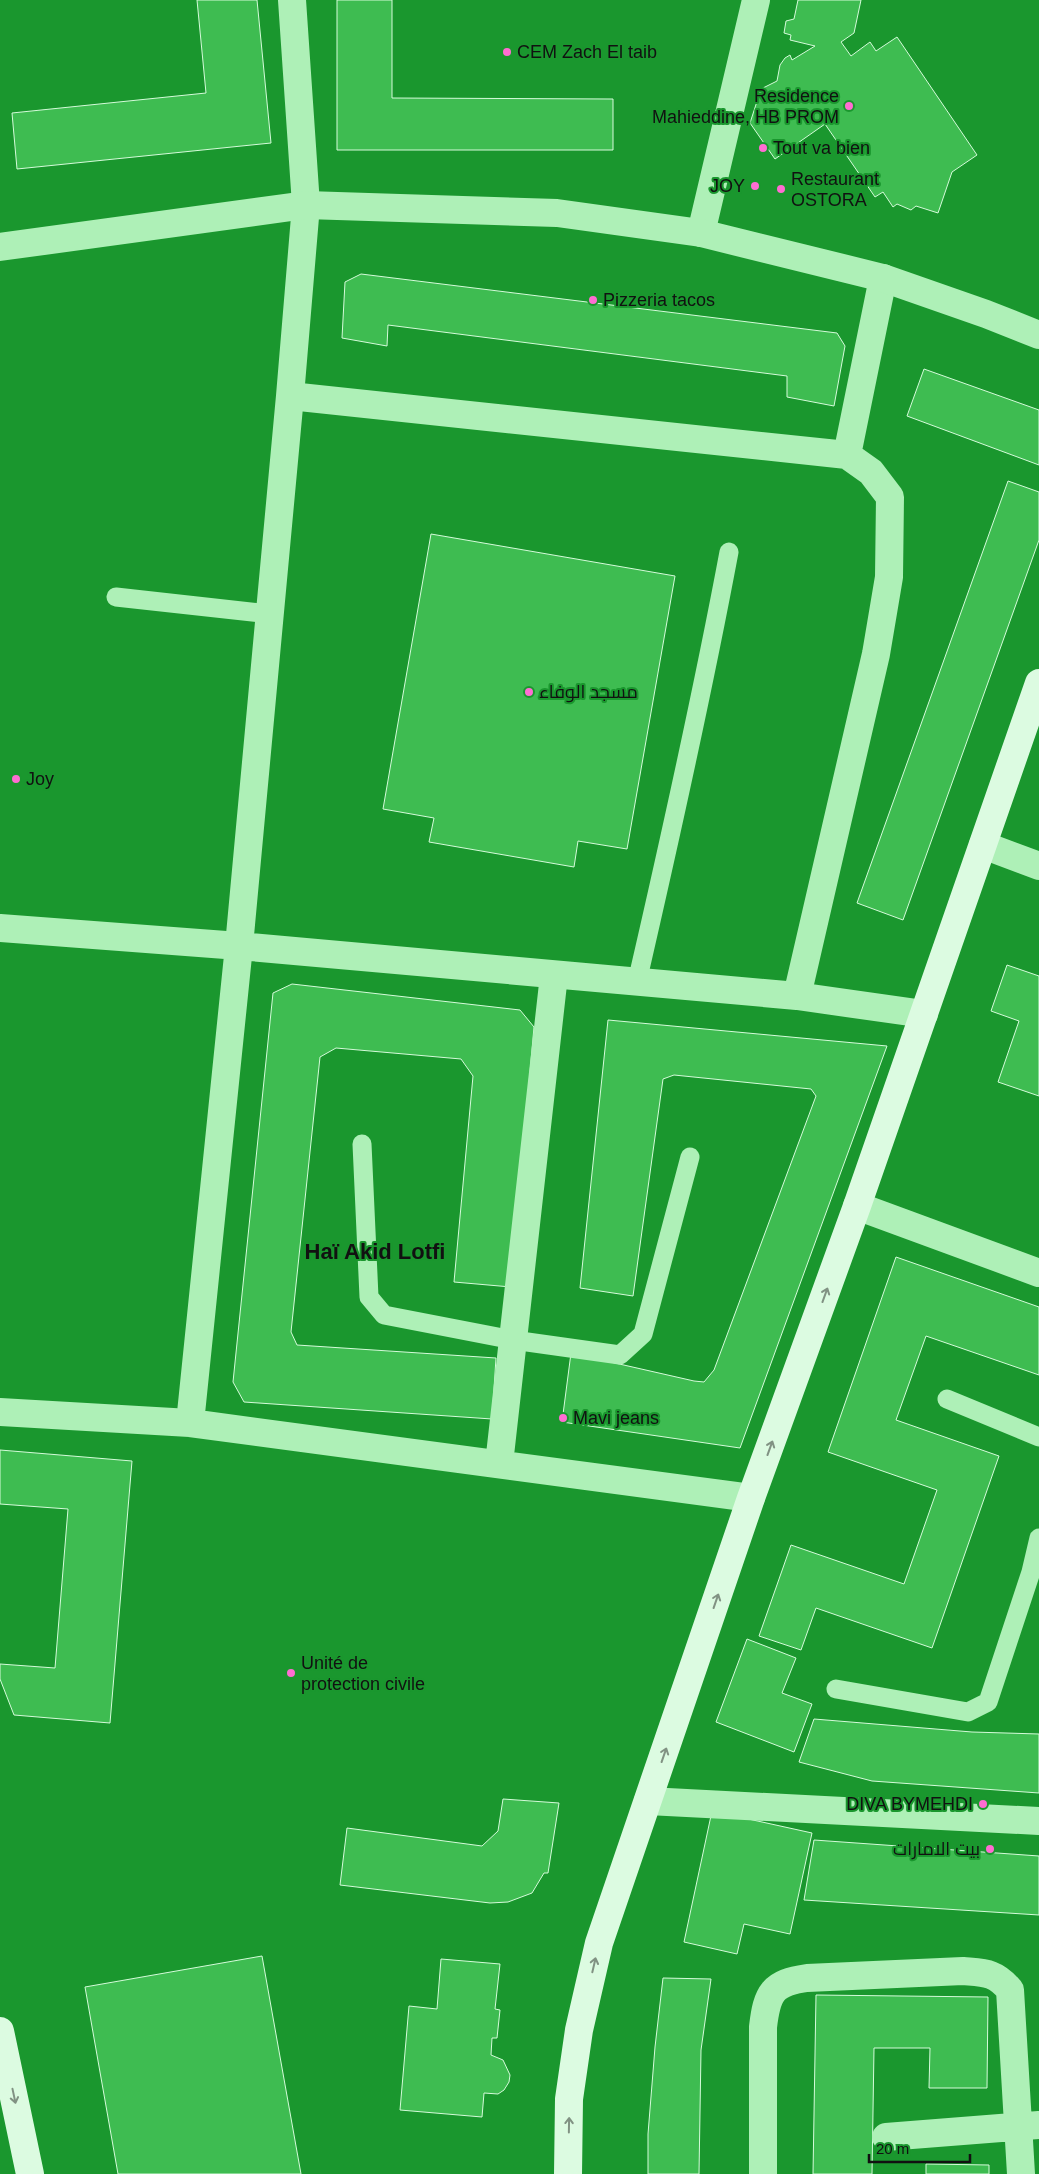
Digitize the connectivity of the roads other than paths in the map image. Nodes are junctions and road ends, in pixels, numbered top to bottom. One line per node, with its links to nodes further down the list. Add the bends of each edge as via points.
1 (292, 0): 3 (street)
2 (756, 0): 4 (street)
3 (306, 205): 4 (street, via 557,213); 5 (street); 8 (street)
4 (702, 233): 6 (street)
5 (0, 247)
6 (883, 278): 7 (street); 9 (street)
7 (1039, 335)
8 (290, 396): 9 (street); 12 (street)
9 (847, 455): 20 (street, via 871,472 890,497 888,578 876,654)
10 (729, 552): 19 (lane)
11 (116, 597): 12 (lane)
12 (270, 614): 17 (street)
13 (1039, 683): 14 (main road)
14 (983, 845): 15 (street); 21 (main road)
15 (1039, 866)
16 (0, 928): 17 (street)
17 (239, 946): 18 (street); 29 (street)
18 (554, 975): 19 (street); 26 (street)
19 (637, 982): 20 (street)
20 (797, 996): 21 (street)
21 (924, 1014): 24 (main road)
22 (362, 1144): 26 (lane, via 369,1296 384,1315)
23 (690, 1157): 26 (lane, via 643,1334 620,1355)
24 (857, 1206): 25 (street); 32 (main road, one-way to 24)
25 (1039, 1273)
26 (513, 1340): 31 (street)
27 (947, 1399): 30 (lane)
28 (0, 1412): 29 (street)
29 (190, 1423): 31 (street)
30 (1039, 1438)
31 (499, 1464): 32 (street)
32 (751, 1498): 36 (main road, one-way to 32)
33 (1039, 1538): 34 (lane)
34 (1035, 1573): 35 (lane, via 988,1702 968,1712)
35 (836, 1689)
36 (648, 1801): 37 (street); 42 (main road, one-way to 36, via 569,2099 579,2030 600,1943)
37 (1039, 1821)
38 (0, 2031): 41 (main road, one-way to 41)
39 (1029, 2126): 40 (street); 43 (street, via 1010,1990 1001,1979 987,1973 963,1972 787,1981 775,1989 765,2005); 44 (street)
40 (886, 2137)
41 (30, 2174)
42 (568, 2174)
43 (763, 2174)
44 (1021, 2174)

